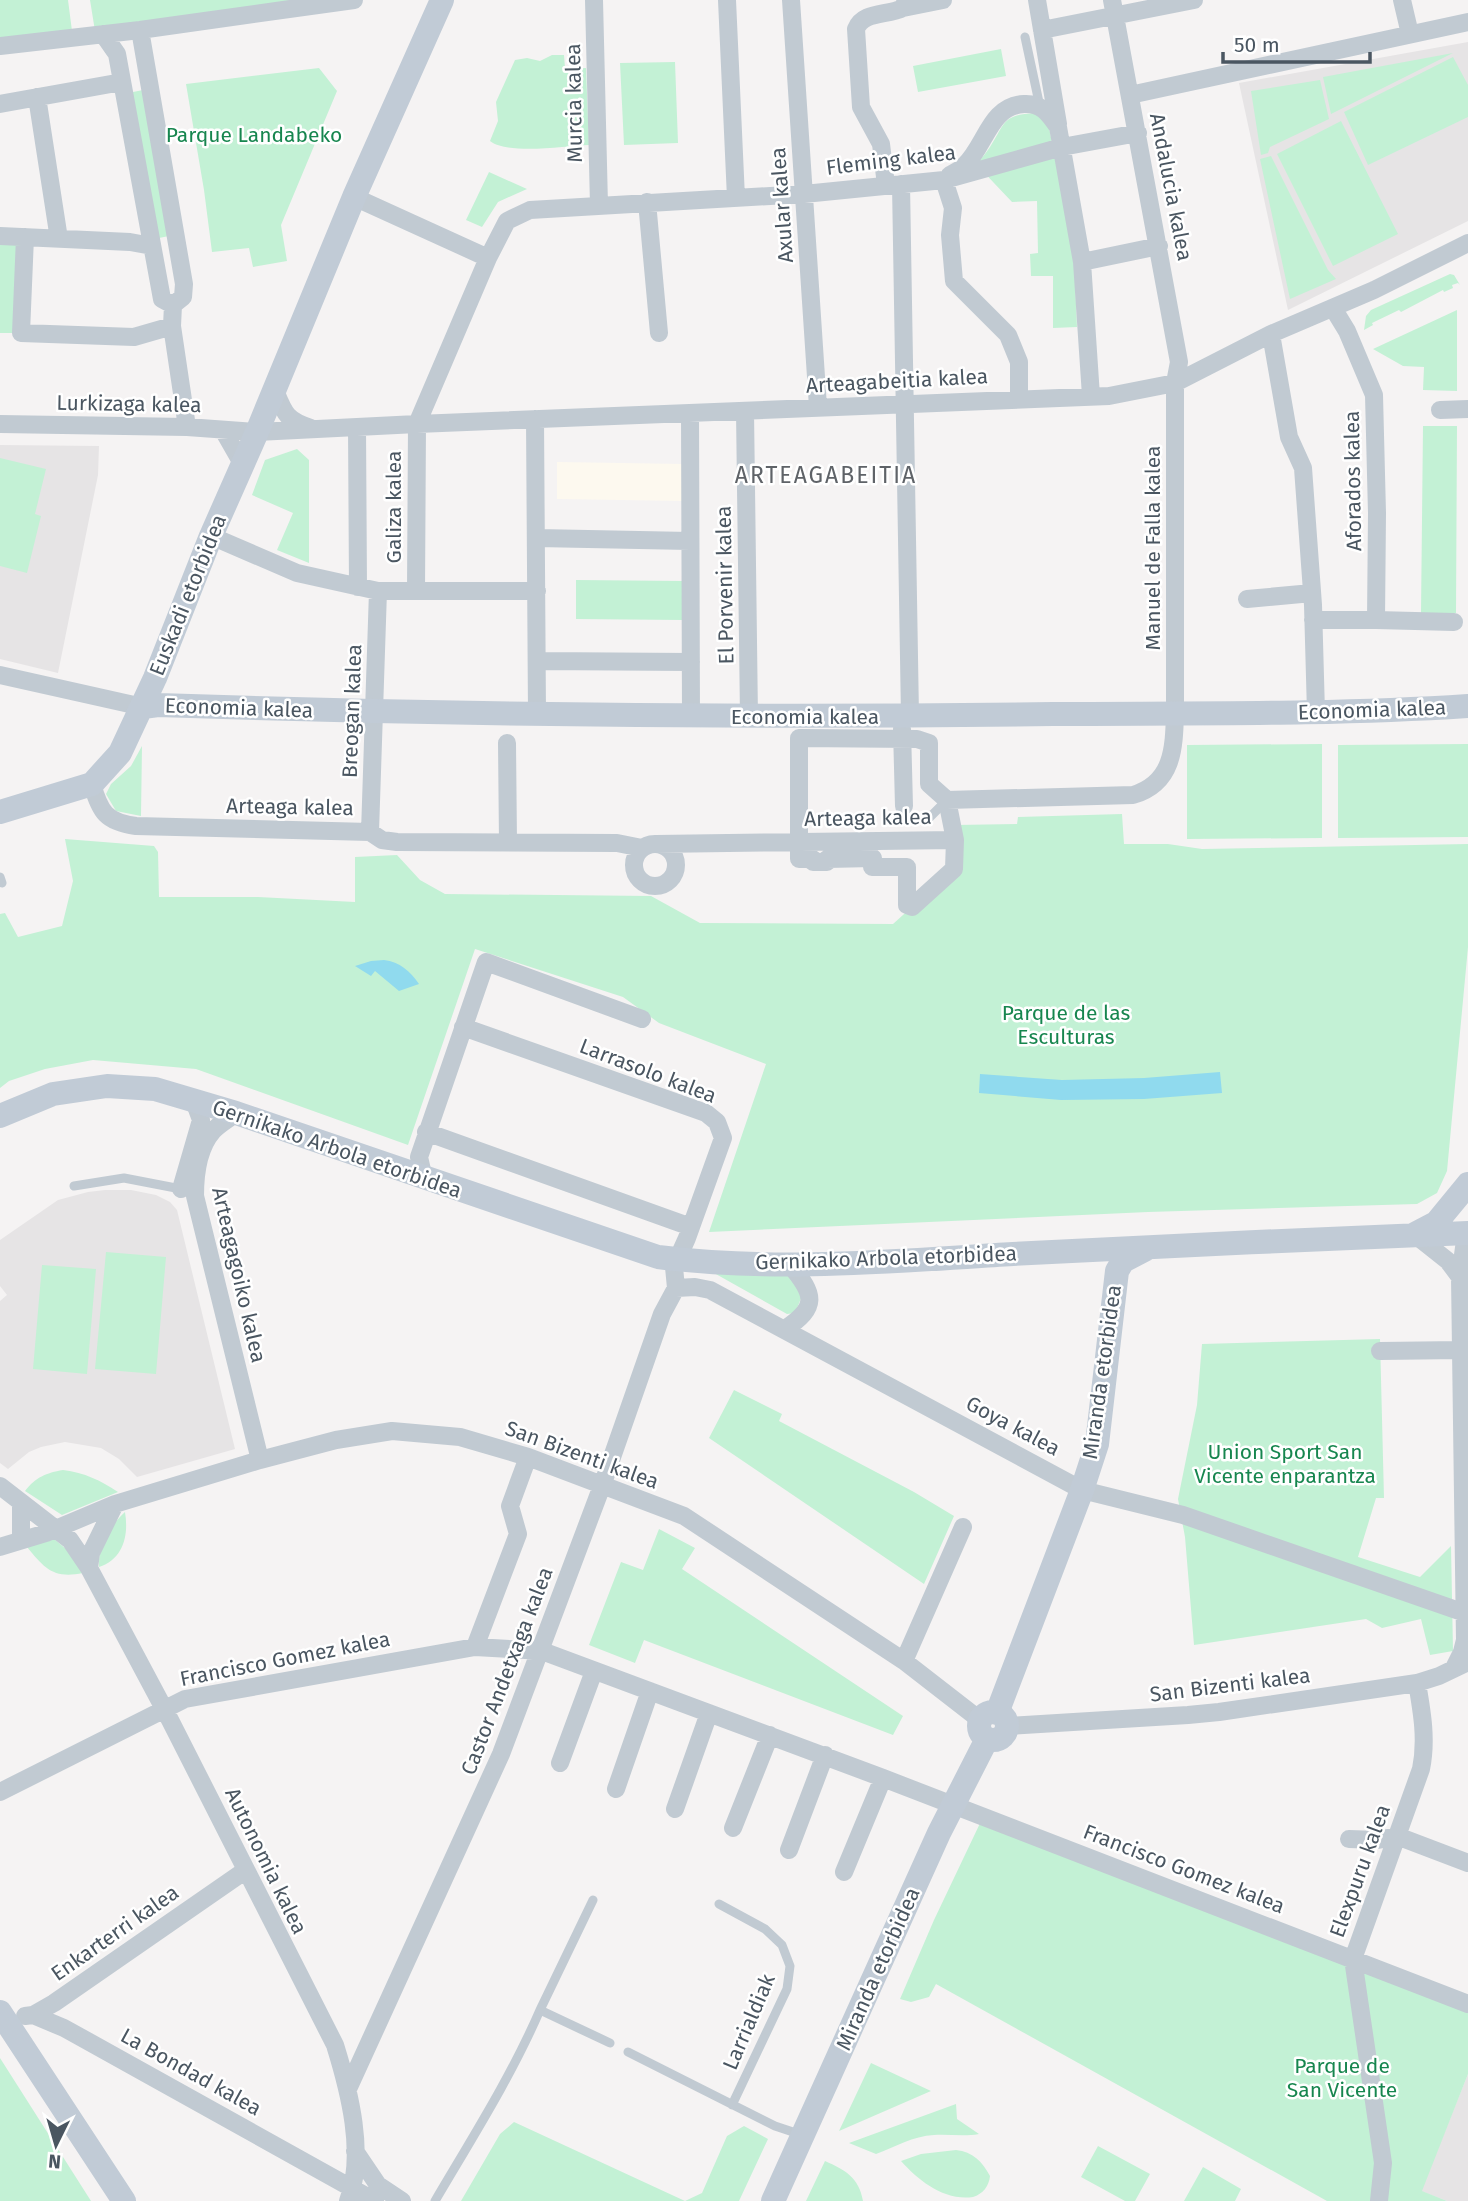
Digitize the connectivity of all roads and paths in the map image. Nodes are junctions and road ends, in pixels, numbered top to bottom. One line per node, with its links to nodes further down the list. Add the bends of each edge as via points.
1 (354, 0): 10 (street)
2 (442, 0): 31 (street, Euskadi etorbidea)
3 (594, 0): 34 (street, Murcia kalea)
4 (727, 0): 32 (street)
5 (791, 0): 30 (street, Axular kalea)
6 (943, 0): 11 (street)
7 (1195, 0): 8 (lane); 13 (street)
8 (1205, 0)
9 (1402, 0): 18 (street)
10 (332, 2): 15 (street)
11 (905, 4): 29 (street, via 867,17 856,29 861,107 881,144)
12 (1035, 5): 17 (street)
13 (1114, 8): 17 (street); 21 (street, Andalucia kalea)
14 (1468, 22): 18 (street)
15 (140, 30): 16 (street); 44 (street, via 184,284 183,297)
16 (103, 34): 19 (street); 20 (street, via 117,54)
17 (1034, 34): 24 (lane); 25 (street)
18 (1410, 34): 21 (street)
19 (0, 46)
20 (122, 82): 22 (street); 39 (street)
21 (1130, 95): 26 (street, Andalucia kalea)
22 (37, 97): 23 (street); 37 (street)
23 (0, 104)
24 (1040, 107): 25 (street); 28 (street, via 1014,105 1002,113 966,165)
25 (1058, 127): 27 (street)
26 (1138, 133): 27 (street, Fleming kalea); 40 (street, Andalucia kalea)
27 (1062, 147): 28 (street, Fleming kalea); 43 (street)
28 (944, 180): 29 (street, Fleming kalea); 52 (street, via 953,208 954,281 1009,335 1019,362)
29 (893, 185): 30 (street, Fleming kalea); 53 (street)
30 (804, 194): 32 (street, Fleming kalea); 54 (street, Axular kalea)
31 (354, 197): 42 (street); 50 (street, Euskadi etorbidea)
32 (736, 198): 33 (street, Fleming kalea)
33 (647, 202): 34 (street, Fleming kalea); 47 (street)
34 (599, 205): 42 (street, Fleming kalea, via 530,210 508,221)
35 (0, 236): 36 (street)
36 (25, 237): 37 (street); 46 (street, via 21,333 134,337)
37 (59, 239): 39 (street)
38 (1468, 243): 41 (street, Arteagabeitia kalea)
39 (152, 246): 44 (street, via 162,299)
40 (1159, 246): 43 (street); 49 (street, Andalucia kalea, via 1179,362)
41 (1460, 253): 45 (street, Arteagabeitia kalea)
42 (488, 258): 61 (street, Fleming kalea)
43 (1082, 262): 51 (street)
44 (173, 305): 46 (street)
45 (1333, 308): 48 (street, Arteagabeitia kalea); 78 (street, Aforados kalea, via 1348,331 1374,395)
46 (172, 326): 62 (street)
47 (659, 333)
48 (1271, 334): 49 (street, Arteagabeitia kalea); 75 (street, via 1289,437 1303,468)
49 (1175, 383): 51 (street, Arteagabeitia kalea); 87 (street, Manuel de Falla kalea)
50 (274, 388): 64 (street, via 284,412 295,423); 66 (street, Euskadi etorbidea)
51 (1091, 396): 52 (street, Arteagabeitia kalea)
52 (1019, 398): 53 (street, Arteagabeitia kalea)
53 (906, 403): 54 (street, Arteagabeitia kalea); 91 (street)
54 (817, 407): 57 (street, Arteagabeitia kalea)
55 (1468, 409): 56 (street)
56 (1440, 410)
57 (745, 411): 58 (street, Arteagabeitia kalea); 90 (street, El Porvenir kalea)
58 (690, 413): 59 (street, Arteagabeitia kalea); 70 (street)
59 (535, 419): 61 (street, Arteagabeitia kalea); 69 (street)
60 (0, 424): 62 (street, Lurkizaga kalea)
61 (417, 424): 63 (street, Arteagabeitia kalea); 73 (street, Galiza kalea)
62 (187, 427): 65 (street, Lurkizaga kalea)
63 (357, 427): 64 (street, Arteagabeitia kalea); 71 (street)
64 (314, 429): 66 (street, Arteagabeitia kalea)
65 (223, 430): 66 (street, Lurkizaga kalea); 67 (street)
66 (257, 432): 67 (street, Euskadi etorbidea)
67 (243, 465): 68 (street, Euskadi etorbidea)
68 (211, 536): 71 (street, via 297,573); 84 (street, Euskadi etorbidea)
69 (537, 538): 70 (street); 74 (street)
70 (690, 541): 81 (street)
71 (358, 587): 72 (street)
72 (378, 591): 73 (street); 85 (street, Breogan kalea)
73 (416, 591): 74 (street)
74 (537, 591): 80 (street)
75 (1312, 593): 76 (street); 77 (street)
76 (1247, 599)
77 (1313, 620): 78 (street); 86 (street)
78 (1376, 620): 79 (street)
79 (1454, 622)
80 (537, 661): 81 (street); 88 (street)
81 (691, 662): 89 (street)
82 (0, 675): 84 (street)
83 (1468, 706): 86 (street, Economia kalea)
84 (143, 707): 85 (street, Economia kalea); 93 (street, Euskadi etorbidea, via 120,753)
85 (374, 711): 88 (street, Economia kalea); 98 (street, Breogan kalea)
86 (1315, 712): 87 (street, Economia kalea)
87 (1175, 713): 91 (street, Economia kalea); 94 (street, Manuel de Falla kalea, via 1168,766 1153,786 1142,792)
88 (537, 714): 89 (street, Economia kalea)
89 (691, 716): 90 (street, Economia kalea)
90 (750, 717): 91 (street, Economia kalea)
91 (905, 724): 94 (street, via 917,738 929,743 929,784); 95 (street); 101 (street, via 799,738)
92 (507, 743): 100 (street)
93 (92, 784): 96 (street); 98 (street, Arteaga kalea, via 102,812 123,824)
94 (947, 800): 97 (lane); 99 (street)
95 (904, 806)
96 (0, 812)
97 (929, 818)
98 (370, 832): 100 (street, Arteaga kalea, via 397,842)
99 (955, 840): 101 (street, Arteaga kalea); 101 (street, via 954,869 912,907 907,905 907,867 873,867 873,858 799,859)
100 (508, 842): 101 (street, Arteaga kalea, via 649,846)
101 (799, 842)
102 (642, 1019): 103 (street, via 486,962)
103 (463, 1027): 107 (street); 113 (street, Larrasolo kalea, via 706,1113 717,1122 723,1138)
104 (194, 1101): 105 (street, Gernikako Arbola etorbidea); 106 (street, Gernikako Arbola etorbidea, via 155,1089 107,1086 53,1094); 112 (street, via 201,1120)
105 (236, 1113): 108 (street, Gernikako Arbola etorbidea); 125 (street, Arteagagoiko kalea, via 213,1130 203,1148 195,1196)
106 (0, 1116)
107 (426, 1132): 108 (street, via 419,1157); 113 (street)
108 (424, 1179): 117 (street, Gernikako Arbola etorbidea, via 659,1257)
109 (1468, 1179): 110 (street)
110 (1468, 1185): 114 (street); 115 (street, via 1436,1223)
111 (74, 1186): 112 (lane, via 124,1178)
112 (181, 1189)
113 (691, 1227): 117 (street, Larrasolo kalea)
114 (1467, 1233): 115 (street, Gernikako Arbola etorbidea); 119 (street)
115 (1414, 1234): 116 (street, Gernikako Arbola etorbidea); 119 (street)
116 (1153, 1247): 118 (street, Gernikako Arbola etorbidea); 128 (street, Miranda etorbidea, via 1129,1257 1117,1271 1097,1444)
117 (678, 1259): 118 (street, Gernikako Arbola etorbidea); 120 (street, Castor Andetxaga kalea)
118 (792, 1266): 121 (street, via 810,1294 804,1317)
119 (1460, 1277): 122 (street)
120 (676, 1288): 121 (street, Goya kalea, via 710,1290); 126 (street, Castor Andetxaga kalea, via 662,1314)
121 (785, 1329): 128 (street, Goya kalea)
122 (1461, 1350): 123 (street); 129 (street)
123 (1380, 1351)
124 (528, 1457): 125 (street, San Bizenti kalea, via 460,1437 392,1431); 126 (street, San Bizenti kalea); 138 (street, via 510,1506 518,1534)
125 (260, 1460): 131 (street, San Bizenti kalea)
126 (603, 1483): 139 (street, Castor Andetxaga kalea); 140 (street, San Bizenti kalea, via 684,1516)
127 (0, 1486): 130 (street, Autonomia kalea)
128 (1082, 1490): 137 (street, Goya kalea, via 1183,1515); 147 (street, Miranda etorbidea)
129 (1466, 1497): 137 (street)
130 (21, 1502): 133 (street, Autonomia kalea); 134 (street)
131 (115, 1504): 133 (street, San Bizenti kalea); 136 (street, via 91,1553)
132 (963, 1527): 140 (street)
133 (57, 1528): 134 (street, San Bizenti kalea); 136 (street, Autonomia kalea)
134 (21, 1539): 135 (street, San Bizenti kalea)
135 (0, 1547)
136 (89, 1568): 145 (street, Autonomia kalea)
137 (1465, 1613): 141 (street)
138 (475, 1647): 139 (street, Francisco Gomez kalea); 145 (street, Francisco Gomez kalea, via 185,1699)
139 (542, 1651): 142 (street, Francisco Gomez kalea); 172 (street, Castor Andetxaga kalea, via 501,1754)
140 (904, 1661): 147 (street, San Bizenti kalea)
141 (1461, 1665): 143 (street, San Bizenti kalea)
142 (594, 1671): 144 (street, Francisco Gomez kalea); 150 (street)
143 (1417, 1683): 147 (street, San Bizenti kalea, via 1188,1715); 157 (street, Elexpuru kalea, via 1425,1751)
144 (650, 1691): 146 (street, Francisco Gomez kalea); 152 (street)
145 (164, 1709): 153 (street, Francisco Gomez kalea); 161 (street, Autonomia kalea)
146 (709, 1713): 148 (street, Francisco Gomez kalea); 155 (street)
147 (993, 1724): 154 (street, Miranda etorbidea)
148 (770, 1735): 149 (street, Francisco Gomez kalea); 156 (street)
149 (825, 1755): 151 (street, Francisco Gomez kalea); 159 (street)
150 (560, 1763)
151 (883, 1778): 154 (street, Francisco Gomez kalea); 162 (street)
152 (616, 1788)
153 (0, 1792)
154 (952, 1806): 165 (street, Francisco Gomez kalea); 174 (street, Miranda etorbidea)
155 (675, 1809)
156 (733, 1828)
157 (1397, 1836): 158 (street); 160 (street); 165 (street, Elexpuru kalea)
158 (1349, 1839)
159 (789, 1850)
160 (1468, 1863)
161 (246, 1870): 169 (street, Enkarterri kalea); 172 (street, Autonomia kalea, via 335,2045)
162 (844, 1872)
163 (593, 1900): 167 (lane)
164 (719, 1904): 173 (lane, Larrialdiak, via 765,1929 782,1945 790,1966 787,1989)
165 (1353, 1959): 166 (street, Francisco Gomez kalea); 183 (street, Elexpuru kalea, via 1383,2163)
166 (1468, 2004)
167 (540, 2010): 170 (lane); 181 (lane, via 521,2054)
168 (2, 2015): 169 (street, Enkarterri kalea); 178 (street)
169 (33, 2015): 176 (street, La Bondad kalea)
170 (610, 2043)
171 (628, 2052): 173 (lane)
172 (348, 2089): 175 (street, Autonomia kalea)
173 (732, 2105): 174 (lane)
174 (804, 2135): 182 (street, Miranda etorbidea)
175 (355, 2151): 176 (street, via 347,2163); 177 (street, Autonomia kalea); 180 (street, via 378,2185)
176 (325, 2172): 177 (street, La Bondad kalea)
177 (351, 2194): 179 (street, La Bondad kalea)
178 (124, 2201)
179 (375, 2201)
180 (402, 2201)
181 (435, 2201)
182 (773, 2201)
183 (1379, 2201)

